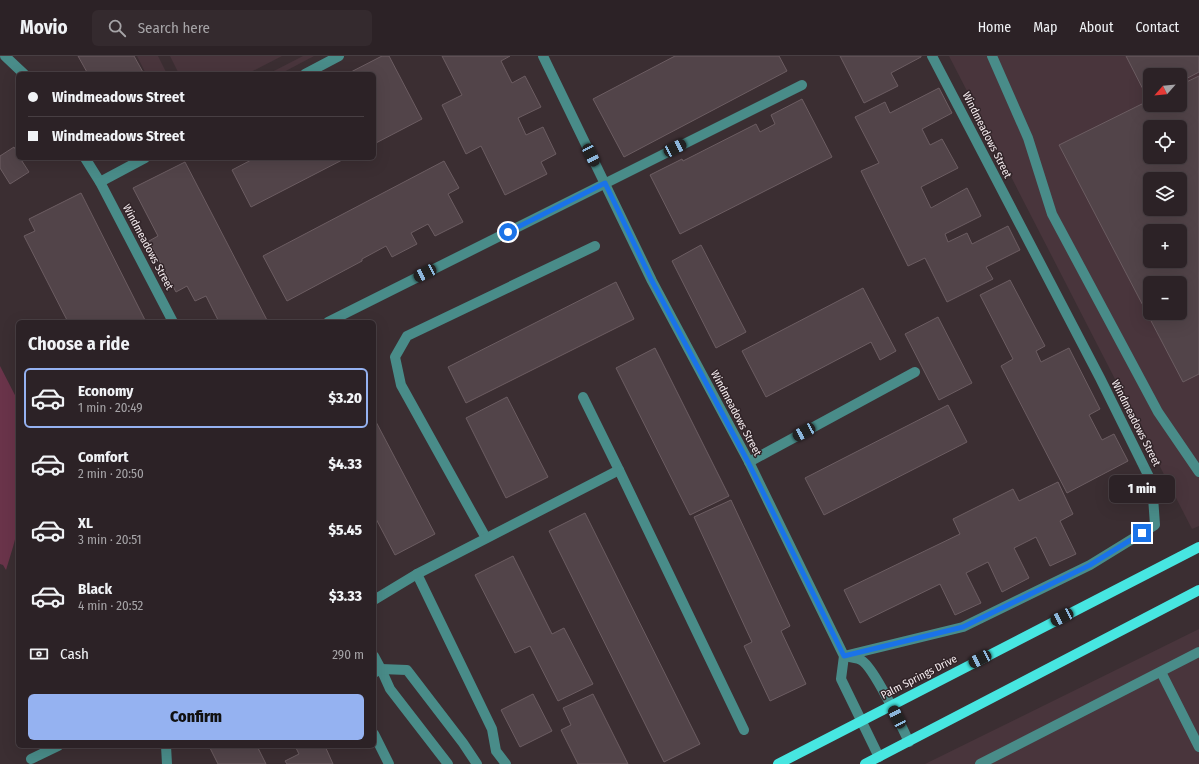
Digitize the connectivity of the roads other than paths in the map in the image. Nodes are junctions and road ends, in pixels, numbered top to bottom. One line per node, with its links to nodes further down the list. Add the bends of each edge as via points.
1 (5, 56): 6 (street)
2 (339, 56): 7 (street)
3 (543, 56): 12 (street, Windmeadows Street)
4 (932, 56): 27 (street, Windmeadows Street, via 1152,483 1156,525 1090,565 963,627)
5 (992, 56): 20 (street, via 1028,138 1052,214 1158,412)
6 (22, 72)
7 (309, 72)
8 (802, 85): 12 (street)
9 (86, 160): 11 (street, Windmeadows Street)
10 (141, 160): 11 (street)
11 (100, 182): 14 (street, Windmeadows Street)
12 (605, 183): 15 (street); 18 (street, Windmeadows Street, via 652,281)
13 (595, 246): 21 (street, via 407,336 395,357 401,385)
14 (172, 320)
15 (332, 320)
16 (915, 372): 18 (street)
17 (583, 397): 19 (street)
18 (748, 462): 27 (street, Windmeadows Street)
19 (619, 470): 21 (street); 32 (street)
20 (1199, 472)
21 (486, 538): 23 (street)
22 (1199, 547): 30 (main road, Palm Springs Drive)
23 (417, 574): 25 (street); 44 (street, via 492,729 496,751)
24 (1199, 590): 34 (main road)
25 (376, 599)
26 (1199, 652): 29 (street)
27 (844, 656): 30 (street, via 863,661); 31 (street, via 841,679)
28 (378, 671): 42 (street); 43 (street, via 407,670)
29 (1161, 672): 35 (street); 47 (street)
30 (891, 705): 31 (main road, Palm Springs Drive); 34 (street)
31 (861, 721): 38 (street); 45 (main road, Palm Springs Drive)
32 (744, 730)
33 (376, 738): 41 (street)
34 (909, 742): 38 (main road)
35 (1199, 747)
36 (54, 748): 39 (street)
37 (166, 748): 40 (street)
38 (879, 757): 46 (main road)
39 (31, 759)
40 (167, 764)
41 (389, 764)
42 (448, 764)
43 (477, 764)
44 (506, 764)
45 (778, 764)
46 (865, 764)
47 (980, 764)

